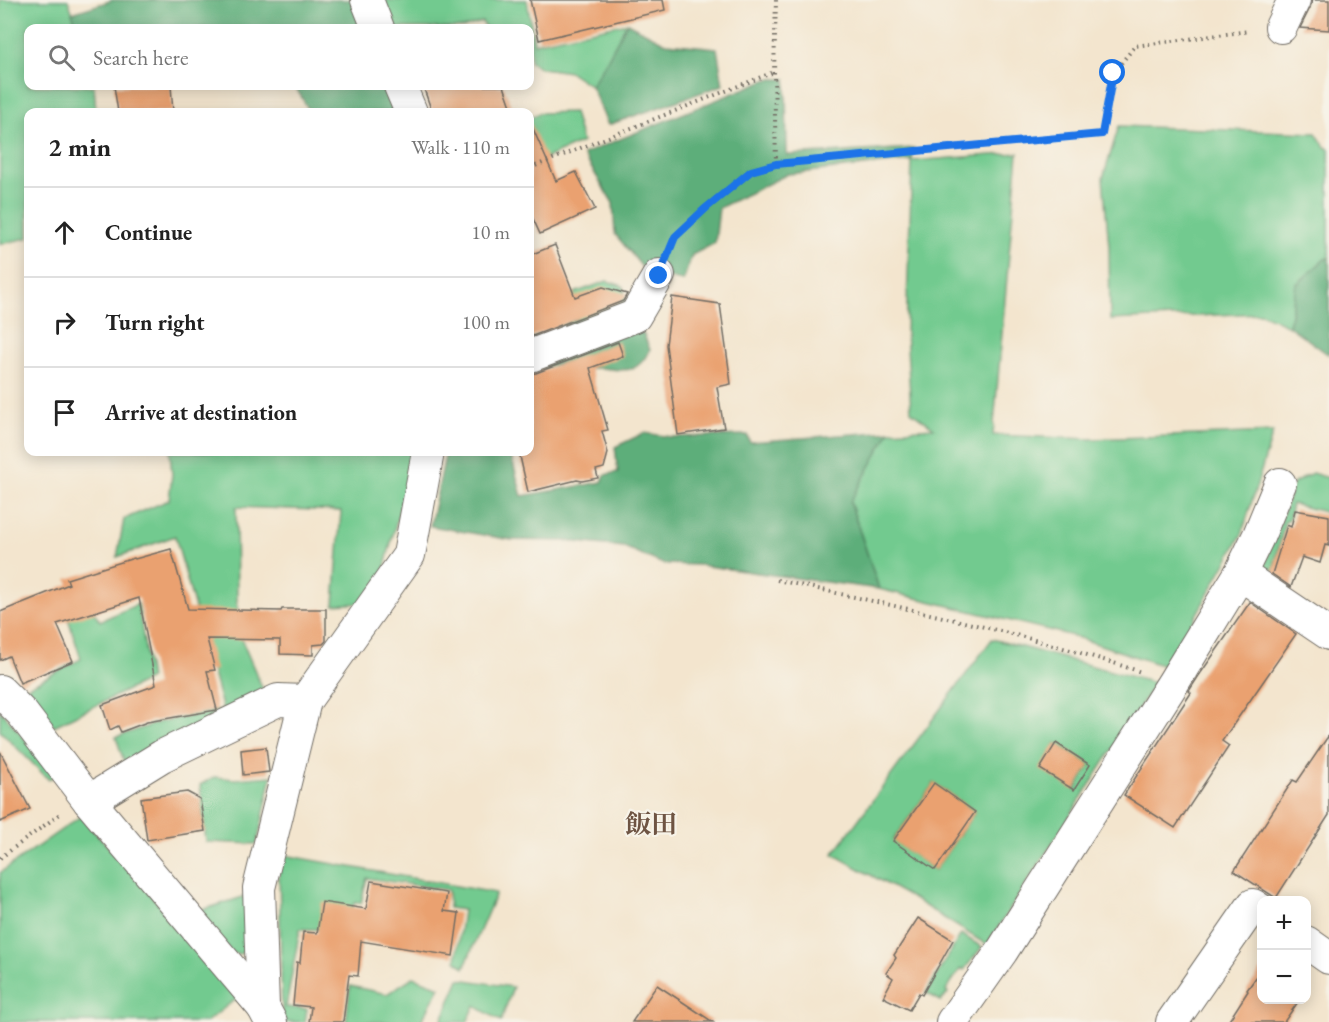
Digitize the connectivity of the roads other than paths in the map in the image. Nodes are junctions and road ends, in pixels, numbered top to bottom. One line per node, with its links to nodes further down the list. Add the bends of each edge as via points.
1 (368, 0): 2 (street)
2 (377, 24)
3 (402, 90): 4 (street)
4 (409, 108)
5 (659, 276): 6 (street, via 635,316)
6 (534, 354)
7 (427, 456): 12 (street, via 409,555)
8 (1280, 484): 9 (street)
9 (1240, 574): 10 (street); 18 (street, via 1002,951)
10 (1329, 634)
11 (0, 691): 13 (street, via 22,713)
12 (305, 701): 13 (street, via 278,700 162,756); 17 (street, via 259,888)
13 (88, 799): 17 (street)
14 (1257, 908): 19 (street, via 1253,905)
15 (1311, 945): 16 (street)
16 (1329, 957)
17 (267, 1014)
18 (952, 1022)
19 (1172, 1022)

